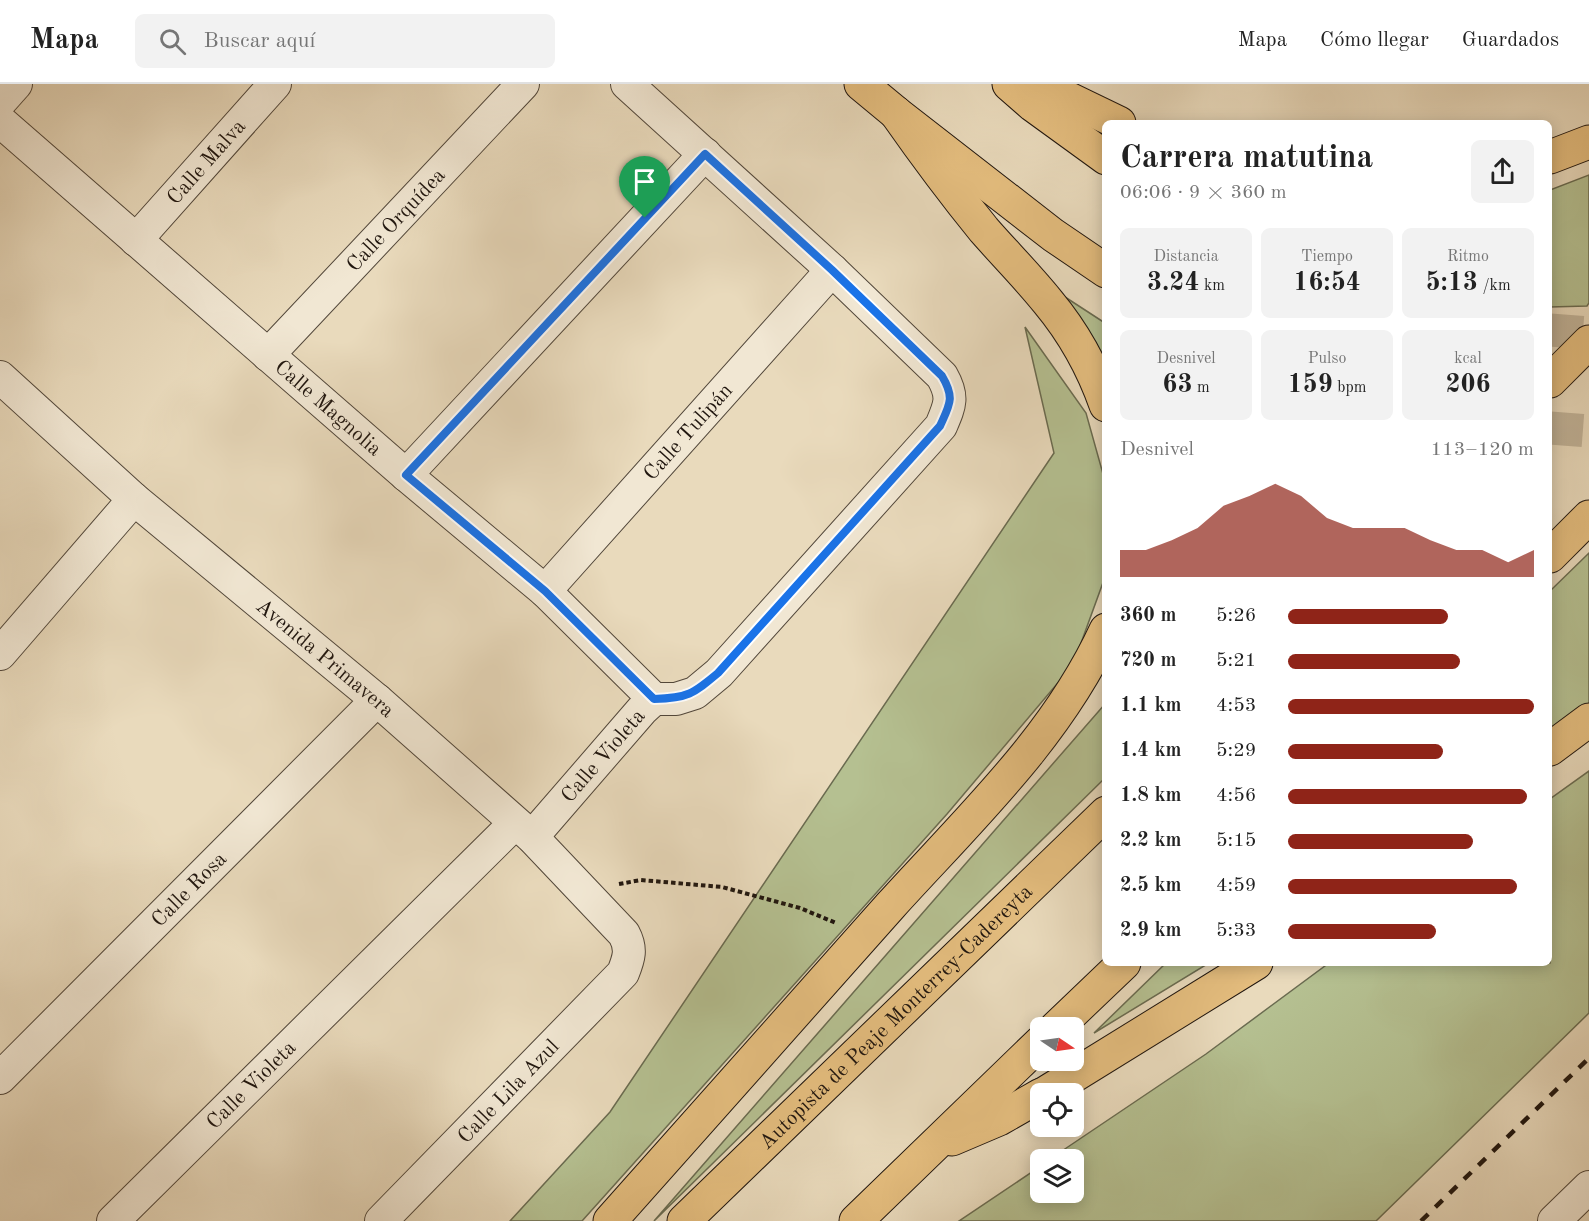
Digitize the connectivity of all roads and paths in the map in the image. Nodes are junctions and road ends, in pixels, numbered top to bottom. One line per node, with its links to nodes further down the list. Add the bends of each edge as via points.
1 (16, 84): 8 (street)
2 (275, 84): 16 (street, Calle Malva)
3 (523, 84): 20 (street, Calle Orquídea)
4 (627, 84): 13 (street)
5 (861, 84): 9 (main road)
6 (1009, 84): 14 (main road)
7 (1031, 84): 10 (main road)
8 (0, 102)
9 (896, 113): 17 (main road); 23 (main road, via 938,172 1068,329)
10 (1113, 120)
11 (0, 121): 16 (street, Calle Magnolia)
12 (1589, 142): 15 (main road)
13 (705, 154): 18 (street); 24 (street)
14 (1102, 155)
15 (1552, 156)
16 (136, 240): 20 (street, Calle Magnolia)
17 (1102, 268)
18 (832, 270): 28 (street, Calle Tulipán); 31 (street, Calle Violeta, via 942,376 950,390 950,406 940,426 718,673 694,693 676,699)
19 (1589, 342): 21 (main road)
20 (268, 355): 24 (street, Calle Magnolia)
21 (1552, 379)
22 (1, 381): 25 (street, Avenida Primavera)
23 (1102, 396)
24 (406, 475): 28 (street, Calle Magnolia)
25 (134, 499): 30 (street); 32 (street, Avenida Primavera)
26 (1589, 517): 27 (main road)
27 (1552, 554)
28 (545, 591): 31 (street, Calle Magnolia)
29 (1102, 638): 38 (main road, via 1080,681 1034,747)
30 (0, 654)
31 (654, 699): 36 (street, Calle Violeta)
32 (377, 700): 36 (street, Avenida Primavera); 44 (street, Calle Rosa)
33 (1589, 720): 34 (main road)
34 (1552, 748)
35 (1102, 817): 52 (main road, Autopista de Peaje Monterrey-Cadereyta)
36 (524, 830): 37 (street, Avenida Primavera); 49 (street, Calle Violeta)
37 (584, 892): 38 (path, via 641,879 722,886 800,908); 39 (street, Avenida Primavera, via 624,934 630,945)
38 (864, 936): 51 (main road)
39 (629, 957): 50 (street, Calle Lila Azul, via 623,973)
40 (1121, 966): 42 (main road)
41 (1251, 966): 45 (main road)
42 (1068, 1017)
43 (1030, 1053): 47 (main road)
44 (0, 1078)
45 (1060, 1083)
46 (1030, 1101): 47 (main road, via 999,1119)
47 (934, 1146): 53 (main road)
48 (1589, 1188): 54 (street)
49 (113, 1221)
50 (381, 1221)
51 (610, 1221)
52 (684, 1221)
53 (855, 1221)
54 (1554, 1221)

